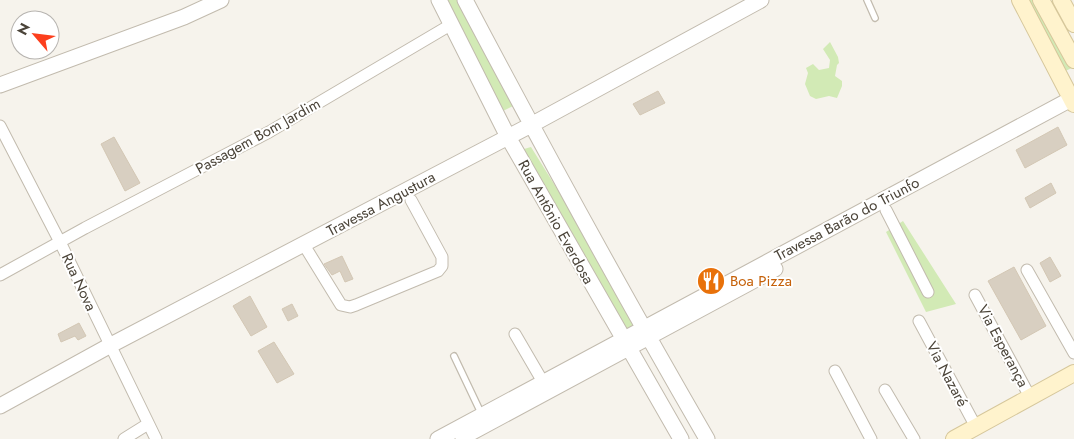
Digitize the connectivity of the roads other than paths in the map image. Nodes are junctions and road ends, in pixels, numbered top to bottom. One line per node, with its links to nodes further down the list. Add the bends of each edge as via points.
1 (221, 0): 13 (street, via 184,17)
2 (439, 0): 11 (street, Rua Antônio Everdosa)
3 (466, 0): 15 (street, Rua Antônio Everdosa)
4 (761, 0): 15 (street, Travessa Angustura)
5 (867, 0): 10 (lane)
6 (1020, 0): 14 (main road)
7 (1041, 0): 12 (main road)
8 (1061, 0): 9 (main road)
9 (1072, 17)
10 (875, 18)
11 (452, 24): 17 (street, Rua Antônio Everdosa); 21 (street, Passagem Bom Jardim, via 269,132)
12 (1074, 60)
13 (0, 85)
14 (1073, 104): 19 (street, Travessa Barão do Triunfo); 20 (street, Travessa Barão do Triunfo)
15 (531, 125): 17 (street, Travessa Angustura); 28 (street, Rua Antônio Everdosa)
16 (1, 129): 21 (street, Rua Nova)
17 (508, 137): 18 (street, Travessa Angustura); 30 (street, Rua Antônio Everdosa)
18 (408, 195): 22 (street, Travessa Angustura); 22 (street, via 442,257 438,271 350,307 341,305)
19 (886, 210): 20 (street, Travessa Barão do Triunfo); 25 (street)
20 (867, 214): 28 (street, Travessa Barão do Triunfo)
21 (60, 242): 24 (street, Passagem Bom Jardim); 31 (street, Rua Nova)
22 (304, 245): 31 (street, Travessa Angustura)
23 (1027, 270): 32 (street)
24 (0, 275)
25 (928, 292)
26 (975, 295): 38 (street, Via Esperança)
27 (919, 321): 42 (street, Via Nazaré)
28 (646, 333): 30 (street, Travessa Barão do Triunfo); 48 (street, Rua Antônio Everdosa)
29 (515, 334): 36 (street)
30 (625, 344): 36 (street, Travessa Barão do Triunfo); 46 (street, Travessa Barão do Triunfo); 47 (street, Rua Antônio Everdosa)
31 (109, 346): 39 (street, Travessa Angustura); 41 (street, Rua Nova)
32 (1074, 353)
33 (454, 356): 40 (lane)
34 (835, 371): 49 (street)
35 (1074, 373): 38 (main road)
36 (543, 382): 40 (street, Travessa Barão do Triunfo)
37 (885, 390): 50 (street)
38 (1030, 397): 42 (main road)
39 (0, 406)
40 (482, 415): 45 (street, Travessa Barão do Triunfo)
41 (148, 424): 43 (street); 44 (street, Rua Nova)
42 (976, 427): 51 (main road)
43 (124, 439)
44 (156, 439)
45 (438, 439)
46 (460, 439)
47 (681, 439)
48 (707, 439)
49 (871, 439)
50 (914, 439)
51 (954, 439)

